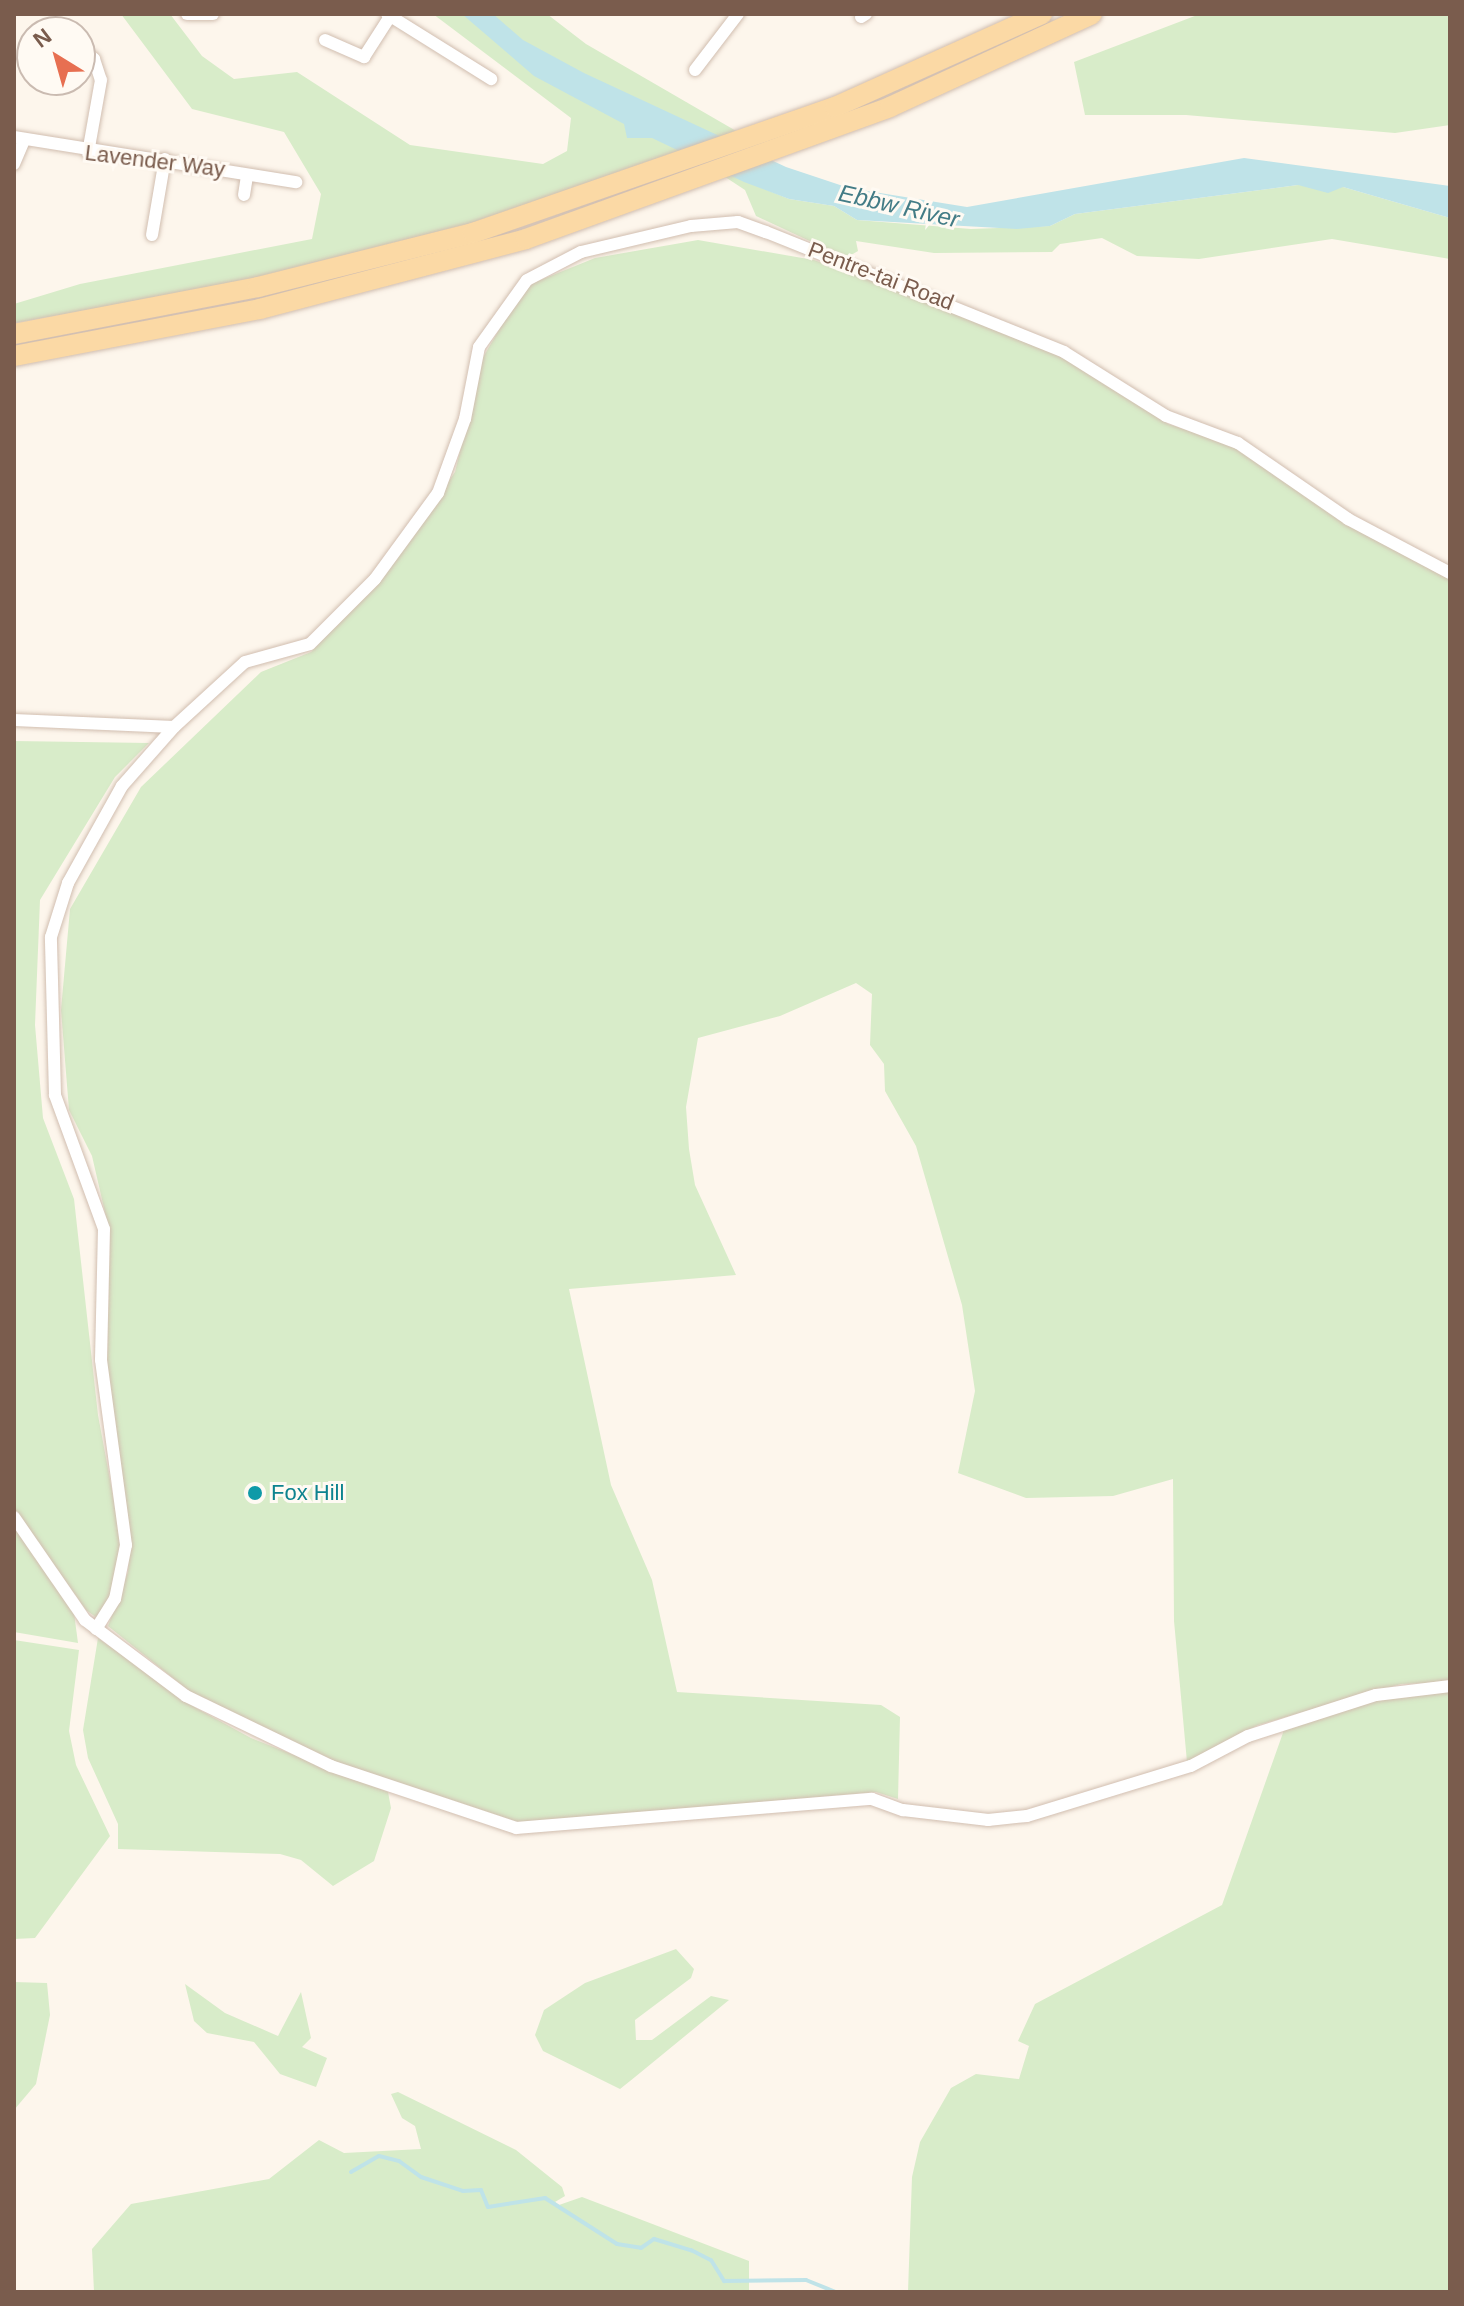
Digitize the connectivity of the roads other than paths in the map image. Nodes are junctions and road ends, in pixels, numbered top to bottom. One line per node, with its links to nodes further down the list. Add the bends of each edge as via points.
1 (187, 14): 2 (street)
2 (213, 14)
3 (738, 14): 9 (street)
4 (1042, 14): 19 (main road, via 887,85 661,170 337,270)
5 (1092, 14): 20 (main road, via 917,95 679,187 342,290)
6 (388, 16): 7 (street, via 369,61); 10 (street, via 403,20)
7 (325, 40)
8 (96, 65): 12 (street, via 101,80)
9 (695, 70)
10 (491, 79)
11 (19, 139): 12 (street, Lavender Way); 14 (street)
12 (88, 153): 13 (street, Lavender Way)
13 (165, 159): 15 (street, Lavender Way); 18 (street)
14 (14, 164)
15 (247, 175): 16 (street, Lavender Way); 17 (street)
16 (296, 182)
17 (244, 195)
18 (152, 235)
19 (14, 334)
20 (14, 356)
21 (1450, 573): 23 (street, Pentre-tai Road, via 1348,519 1238,443 1166,416 1064,352 738,222 691,226 581,252 527,280 479,347 454,458 417,522 375,579 310,644 245,662)
22 (14, 720): 23 (street)
23 (174, 727): 25 (street, Pentre-tai Road, via 122,786 68,883 51,937 55,1095 104,1229 101,1360 126,1545 115,1599)
24 (14, 1517): 25 (street)
25 (96, 1629): 26 (street, via 235,1724 331,1766 516,1828 872,1799 988,1820 1027,1816 1191,1766 1248,1736 1376,1695)
26 (1450, 1686)

